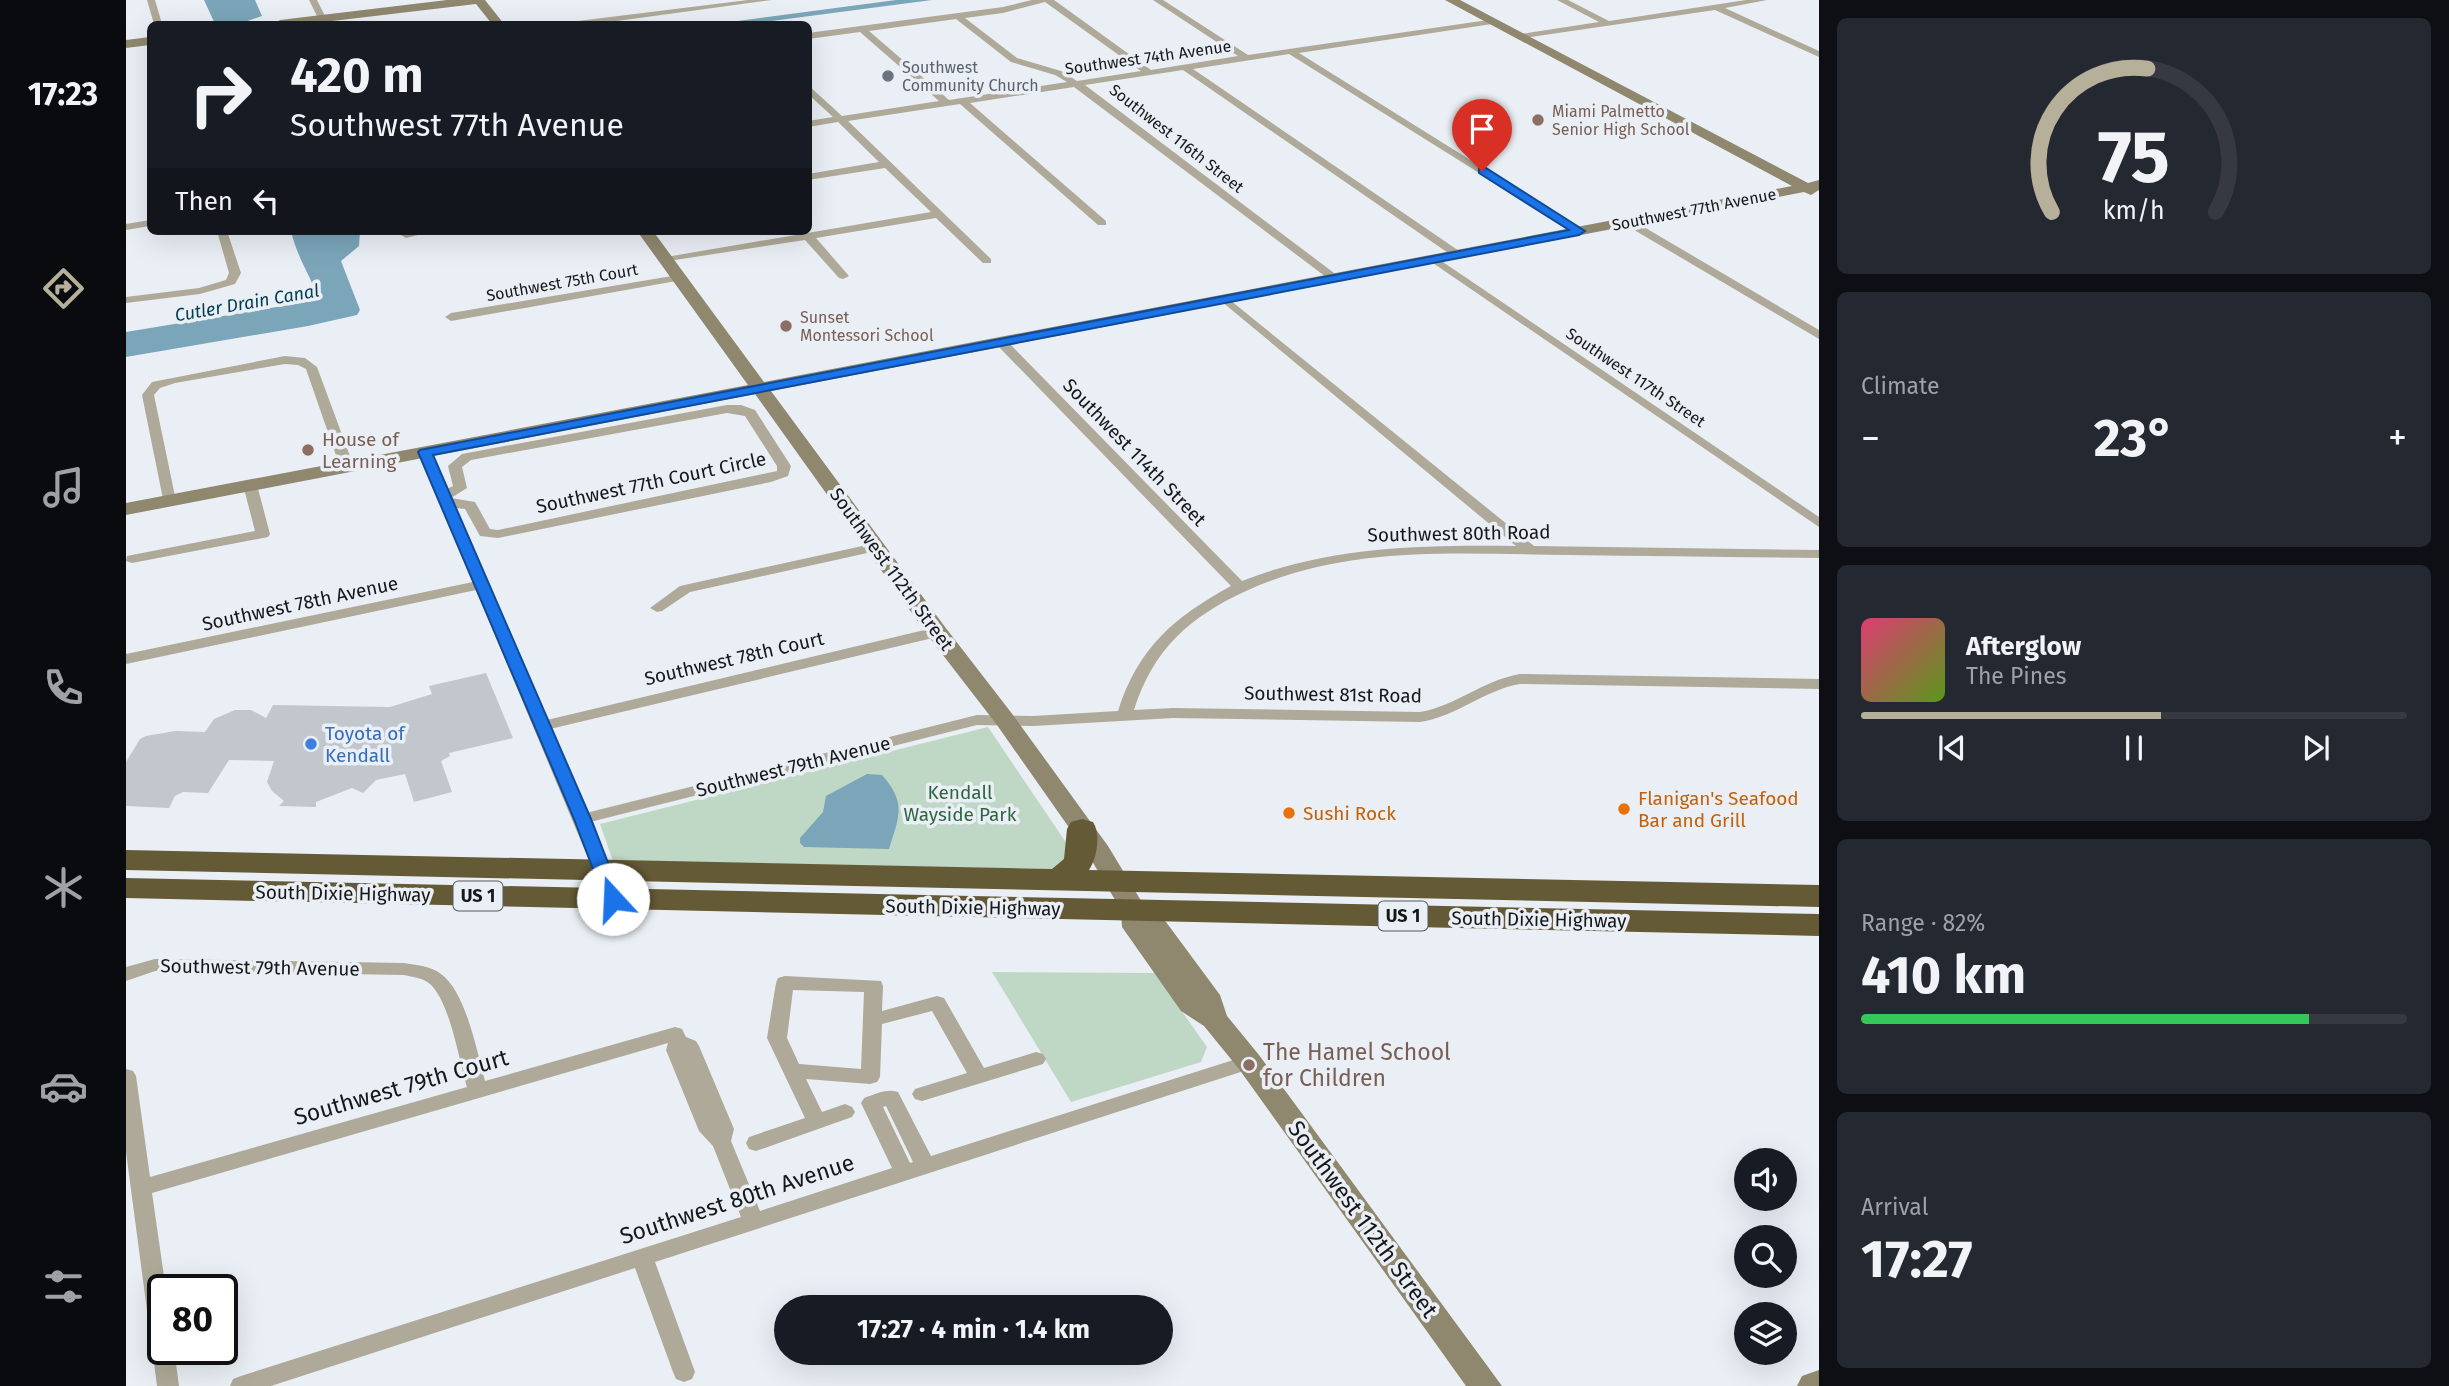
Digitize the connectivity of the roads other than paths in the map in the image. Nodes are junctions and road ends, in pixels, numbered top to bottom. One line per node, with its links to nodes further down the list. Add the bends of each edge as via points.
1 (151, 0): 15 (street)
2 (313, 0): 16 (street)
3 (478, 0): 17 (street); 18 (street)
4 (768, 0): 19 (street)
5 (1042, 0): 14 (street)
6 (1048, 0): 31 (street)
7 (1157, 0): 29 (street)
8 (1451, 0): 20 (street)
9 (1561, 0): 21 (street)
10 (1763, 0): 12 (street)
11 (1675, 4): 13 (street)
12 (1715, 7): 13 (street); 28 (street)
13 (1690, 11): 21 (street)
14 (958, 16): 22 (street); 32 (street, Southwest 116th Street, via 1014,60 1058,73)
15 (157, 21)
16 (324, 21)
17 (331, 21)
18 (496, 21)
19 (619, 21)
20 (1492, 22): 24 (street); 27 (street, Southwest 74th Avenue)
21 (1609, 24): 24 (street)
22 (862, 29): 23 (street); 35 (street)
23 (812, 35)
24 (1521, 37): 40 (street)
25 (147, 41): 26 (street)
26 (126, 44)
27 (1292, 52): 29 (street, Southwest 74th Avenue); 46 (street)
28 (1819, 54)
29 (1247, 58): 30 (street, Southwest 74th Avenue)
30 (1186, 68): 31 (street, Southwest 74th Avenue); 50 (street)
31 (1150, 73): 32 (street, Southwest 74th Avenue)
32 (1077, 84): 34 (street, Southwest 74th Avenue); 56 (street, Southwest 116th Street)
33 (812, 92): 36 (street)
34 (962, 101): 35 (street, Southwest 74th Avenue); 43 (street)
35 (947, 103): 36 (street, Southwest 74th Avenue)
36 (842, 119): 37 (street, Southwest 74th Avenue); 38 (street)
37 (812, 123)
38 (889, 164): 39 (street); 41 (street)
39 (812, 176)
40 (1815, 189): 42 (street, Southwest 77th Avenue)
41 (940, 214): 49 (street); 53 (street)
42 (1628, 222): 46 (street, Southwest 77th Avenue); 60 (street)
43 (1102, 223)
44 (147, 224): 45 (street)
45 (126, 227)
46 (1579, 231): 50 (street, Southwest 77th Avenue)
47 (223, 235): 58 (street, via 235,277 228,284)
48 (648, 235): 52 (street, Southwest 112th Street)
49 (808, 236): 52 (street); 54 (street)
50 (1458, 254): 51 (street, Southwest 77th Avenue)
51 (1434, 259): 56 (street, Southwest 77th Avenue); 71 (street, Southwest 117th Street)
52 (666, 260): 55 (street, Southwest 112th Street)
53 (987, 261)
54 (843, 276)
55 (678, 278): 59 (street, Southwest 75th Court); 62 (street, Southwest 112th Street)
56 (1334, 278): 57 (street, Southwest 77th Avenue)
57 (1225, 299): 61 (street, Southwest 77th Avenue); 73 (street)
58 (126, 300)
59 (451, 317)
60 (1819, 335)
61 (1001, 342): 62 (street, Southwest 77th Avenue); 77 (street, Southwest 114th Street)
62 (759, 389): 63 (street, Southwest 77th Avenue); 72 (street, Southwest 112th Street)
63 (425, 452): 64 (street, Southwest 77th Avenue); 66 (street)
64 (347, 467): 65 (street, Southwest 77th Avenue); 67 (street, via 311,367 301,360 278,361 156,385 148,395)
65 (250, 485): 67 (street, Southwest 77th Avenue); 75 (street, via 263,534)
66 (445, 499): 69 (street, via 470,505); 69 (street, Southwest 77th Court Circle, via 461,486 455,466 467,457 727,409 750,413 784,466 783,473 771,478 498,534 485,533); 70 (street)
67 (169, 501): 68 (street, Southwest 77th Avenue)
68 (126, 509)
69 (479, 521): 70 (street, Southwest 77th Court Circle)
70 (456, 523): 76 (street)
71 (1819, 523)
72 (876, 547): 78 (street, via 685,589); 79 (street, Southwest 112th Street)
73 (1529, 550): 74 (street, Southwest 80th Road); 77 (street, Southwest 80th Road, via 1369,552 1300,566)
74 (1819, 554)
75 (132, 559)
76 (482, 584): 80 (street, Southwest 78th Avenue); 84 (street)
77 (1241, 588): 82 (street, Southwest 80th Road, via 1204,608 1164,640 1141,672)
78 (657, 608)
79 (937, 632): 83 (street, Southwest 112th Street); 84 (street, Southwest 78th Court)
80 (126, 659)
81 (1819, 684): 82 (street, Southwest 81st Road, via 1520,678 1490,685 1447,712 1428,717)
82 (1125, 714): 83 (street, Southwest 81st Road)
83 (1005, 720): 85 (street, Southwest 79th Avenue, via 977,720); 86 (street, Southwest 112th Street)
84 (542, 726): 85 (street)
85 (583, 819): 90 (street)
86 (1082, 829): 88 (highway, via 1080,862); 89 (street, Southwest 112th Street)
87 (126, 860): 90 (highway, South Dixie Highway / US 1)
88 (1060, 880): 89 (highway, South Dixie Highway / US 1); 90 (highway, South Dixie Highway / US 1)
89 (1117, 881): 92 (highway, South Dixie Highway / US 1); 94 (street, Southwest 112th Street)
90 (608, 885): 91 (highway, South Dixie Highway / US 1); 94 (highway, South Dixie Highway / US 1)
91 (126, 888)
92 (1771, 895): 93 (highway, South Dixie Highway / US 1); 95 (street)
93 (1819, 896)
94 (1134, 910): 95 (highway, South Dixie Highway / US 1); 100 (street, Southwest 112th Street, via 1135,928 1191,1004 1214,1019)
95 (1783, 925): 96 (highway, South Dixie Highway / US 1)
96 (1819, 925)
97 (126, 974): 105 (street, Southwest 79th Avenue, via 169,965 423,972 435,978 449,998)
98 (873, 1020): 101 (street, via 874,986 785,983 777,1038); 103 (street, via 937,1003); 104 (street)
99 (1035, 1059): 103 (street)
100 (1249, 1062): 111 (street, Southwest 80th Avenue); 122 (street, Southwest 112th Street)
101 (792, 1071): 104 (street); 109 (street)
102 (126, 1076): 113 (street)
103 (979, 1076): 106 (street)
104 (870, 1077): 107 (street)
105 (478, 1091): 113 (street, Southwest 79th Court); 114 (street, Southwest 79th Court, via 677,1038 676,1050 709,1131 721,1141)
106 (922, 1094)
107 (881, 1100): 111 (street); 112 (street)
108 (845, 1112): 109 (street)
109 (816, 1121): 110 (street)
110 (756, 1143)
111 (926, 1166): 112 (street, Southwest 80th Avenue)
112 (905, 1173): 114 (street, Southwest 80th Avenue)
113 (141, 1188): 116 (street)
114 (754, 1222): 115 (street, Southwest 80th Avenue)
115 (642, 1257): 118 (street); 121 (street, Southwest 80th Avenue)
116 (153, 1274)
117 (165, 1365): 120 (street)
118 (684, 1372)
119 (1819, 1384): 123 (street)
120 (168, 1386)
121 (241, 1386)
122 (1485, 1386)
123 (1814, 1386)

